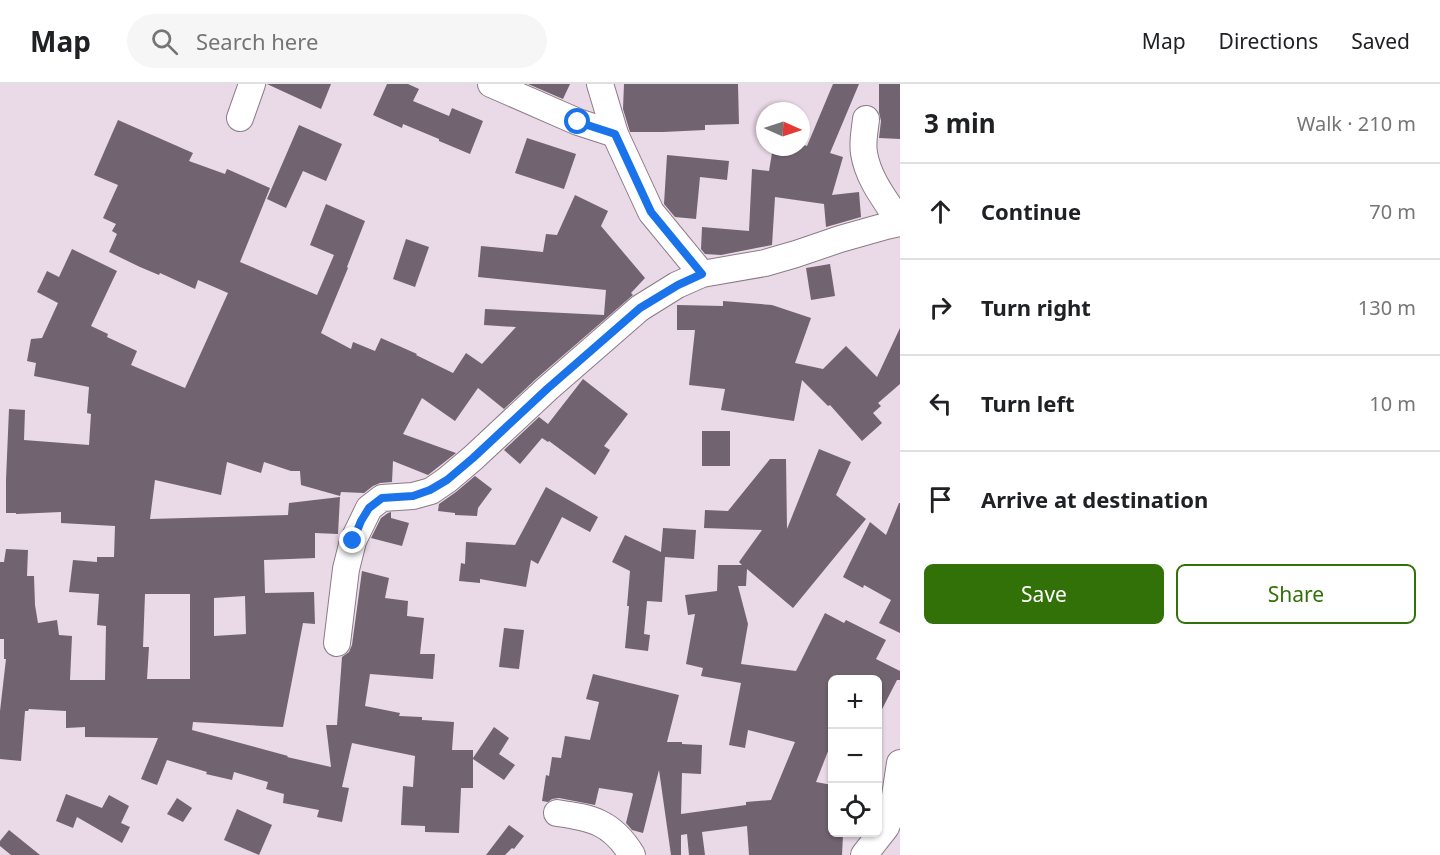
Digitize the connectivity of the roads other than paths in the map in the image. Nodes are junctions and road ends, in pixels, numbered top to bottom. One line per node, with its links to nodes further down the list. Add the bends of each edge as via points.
1 (252, 84): 4 (street)
2 (491, 84): 6 (street)
3 (600, 84): 6 (street)
4 (240, 118)
5 (866, 119): 7 (street, via 864,153 868,168)
6 (615, 134): 8 (street, via 651,212)
7 (900, 223): 8 (street, via 765,263)
8 (702, 274): 9 (street, via 640,308 447,480 413,496 382,498 369,508 353,541 346,569)
9 (337, 643)
10 (900, 763): 13 (street, via 886,827)
11 (557, 813): 12 (street, via 594,820 612,829)
12 (632, 855)
13 (864, 855)

